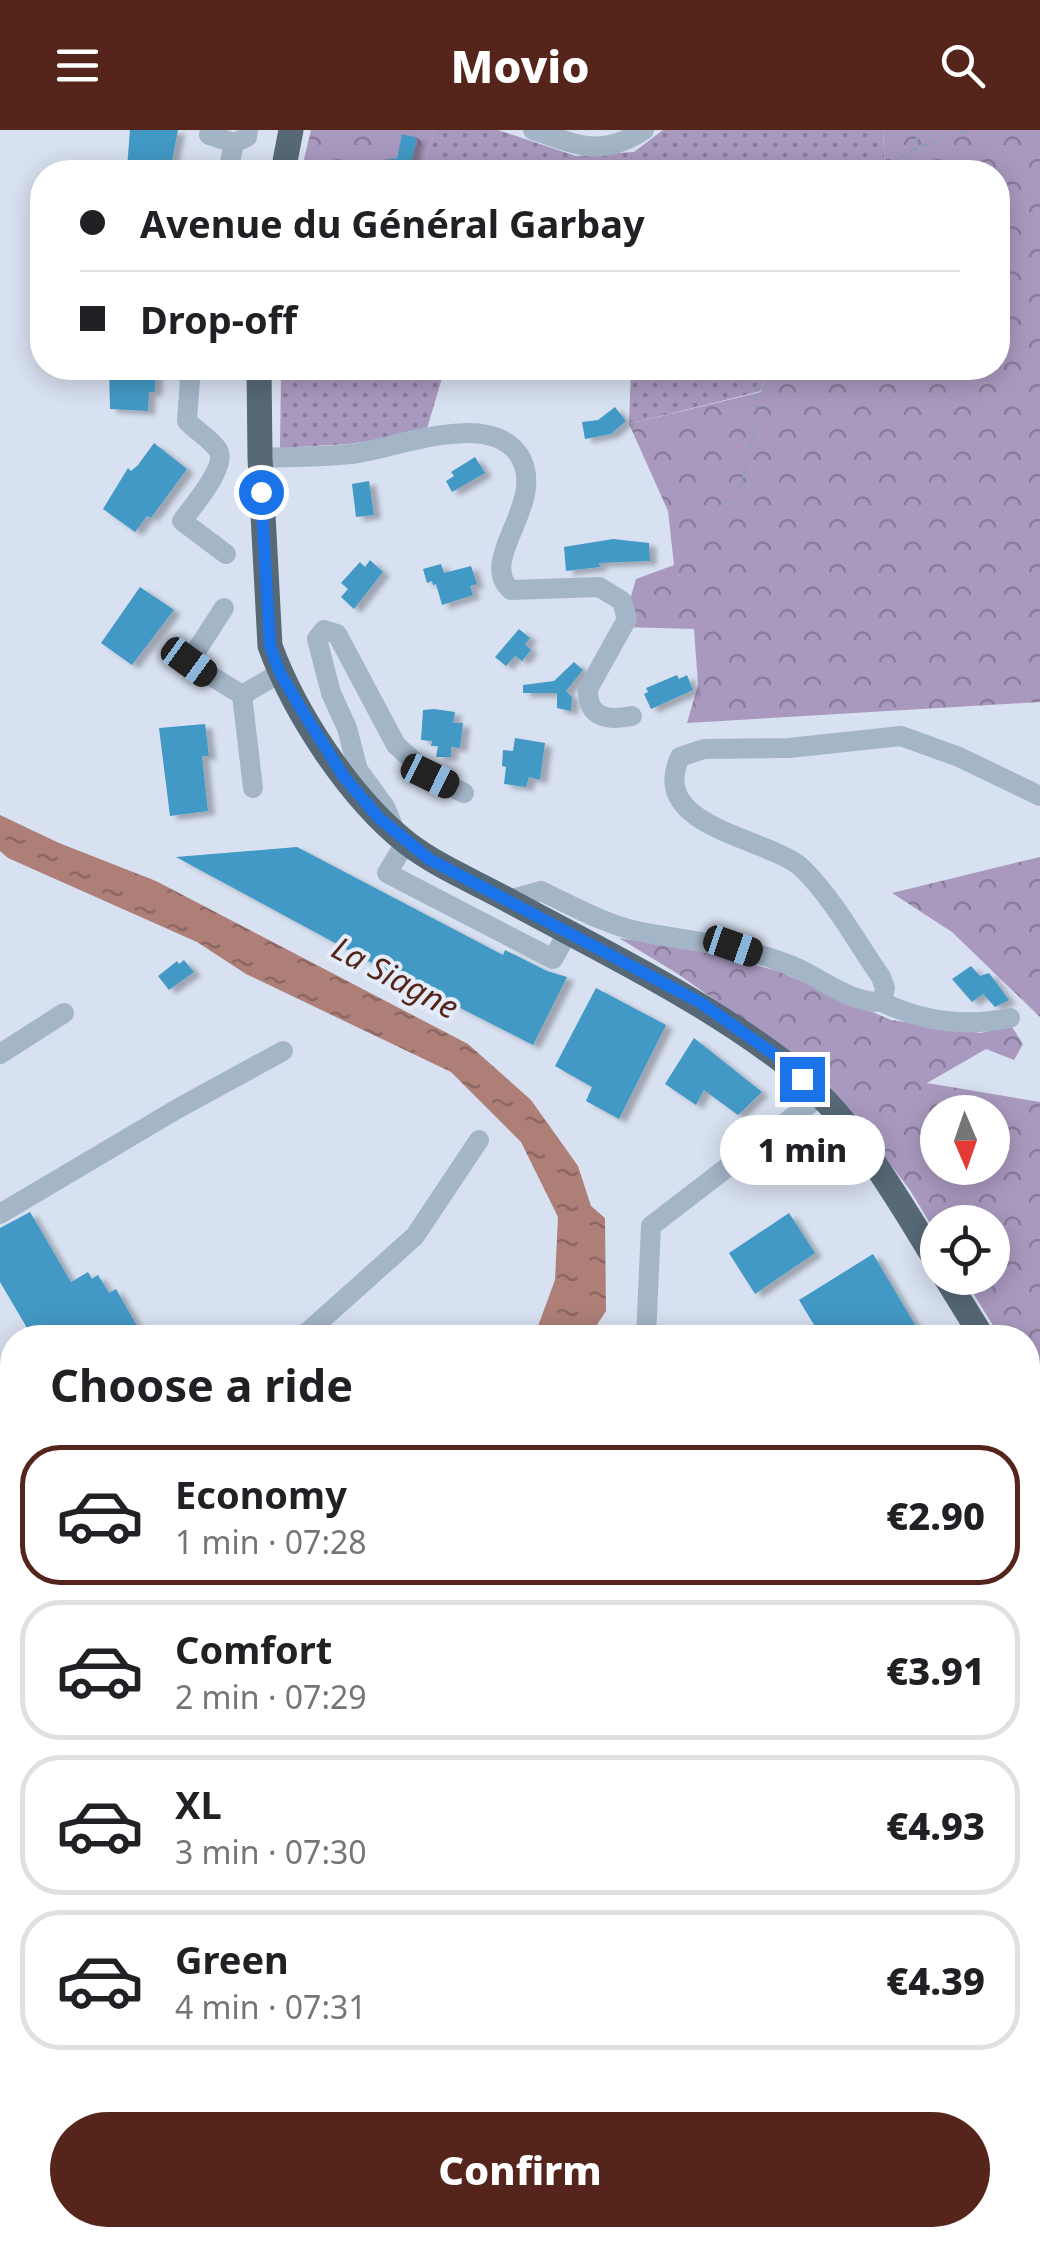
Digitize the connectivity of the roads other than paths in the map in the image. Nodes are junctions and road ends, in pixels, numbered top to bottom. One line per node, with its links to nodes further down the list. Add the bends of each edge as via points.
1 (210, 130): 5 (street, via 208,136)
2 (291, 130): 7 (main road)
3 (533, 130): 4 (street, via 603,147)
4 (644, 130)
5 (241, 136): 6 (street)
6 (232, 160)
7 (286, 160)
8 (190, 380): 11 (street, via 188,421 221,457 182,521)
9 (259, 380): 10 (main road)
10 (260, 458): 13 (main road, via 270,646); 15 (street, via 353,454 451,434 491,436 508,445 519,455 527,486 500,576 511,590 599,587 622,601 627,619 588,699 601,717)
11 (226, 554)
12 (224, 608): 14 (street, via 189,662)
13 (280, 673): 14 (street); 19 (main road, via 344,777)
14 (242, 695): 16 (street)
15 (632, 716)
16 (253, 788)
17 (464, 793): 19 (street, via 430,776 396,745 337,634 324,630 316,639 358,770)
18 (1040, 796): 22 (street, via 901,736 704,749 680,757 674,789 695,815 800,866 881,977)
19 (400, 837): 20 (main road); 21 (street, via 388,873 553,959)
20 (508, 900): 21 (main road); 22 (street, via 541,891 636,931 733,946 865,1002)
21 (568, 934): 27 (main road, via 701,1003 785,1062)
22 (882, 1002): 24 (street, via 911,1016 978,1024)
23 (64, 1013): 26 (street)
24 (1010, 1018)
25 (283, 1051): 29 (street)
26 (0, 1054)
27 (820, 1096): 30 (main road); 33 (street, via 652,1226)
28 (479, 1140): 32 (street, via 415,1236)
29 (0, 1214)
30 (920, 1236)
31 (956, 1295): 34 (main road)
32 (316, 1325)
33 (647, 1325)
34 (975, 1325)

